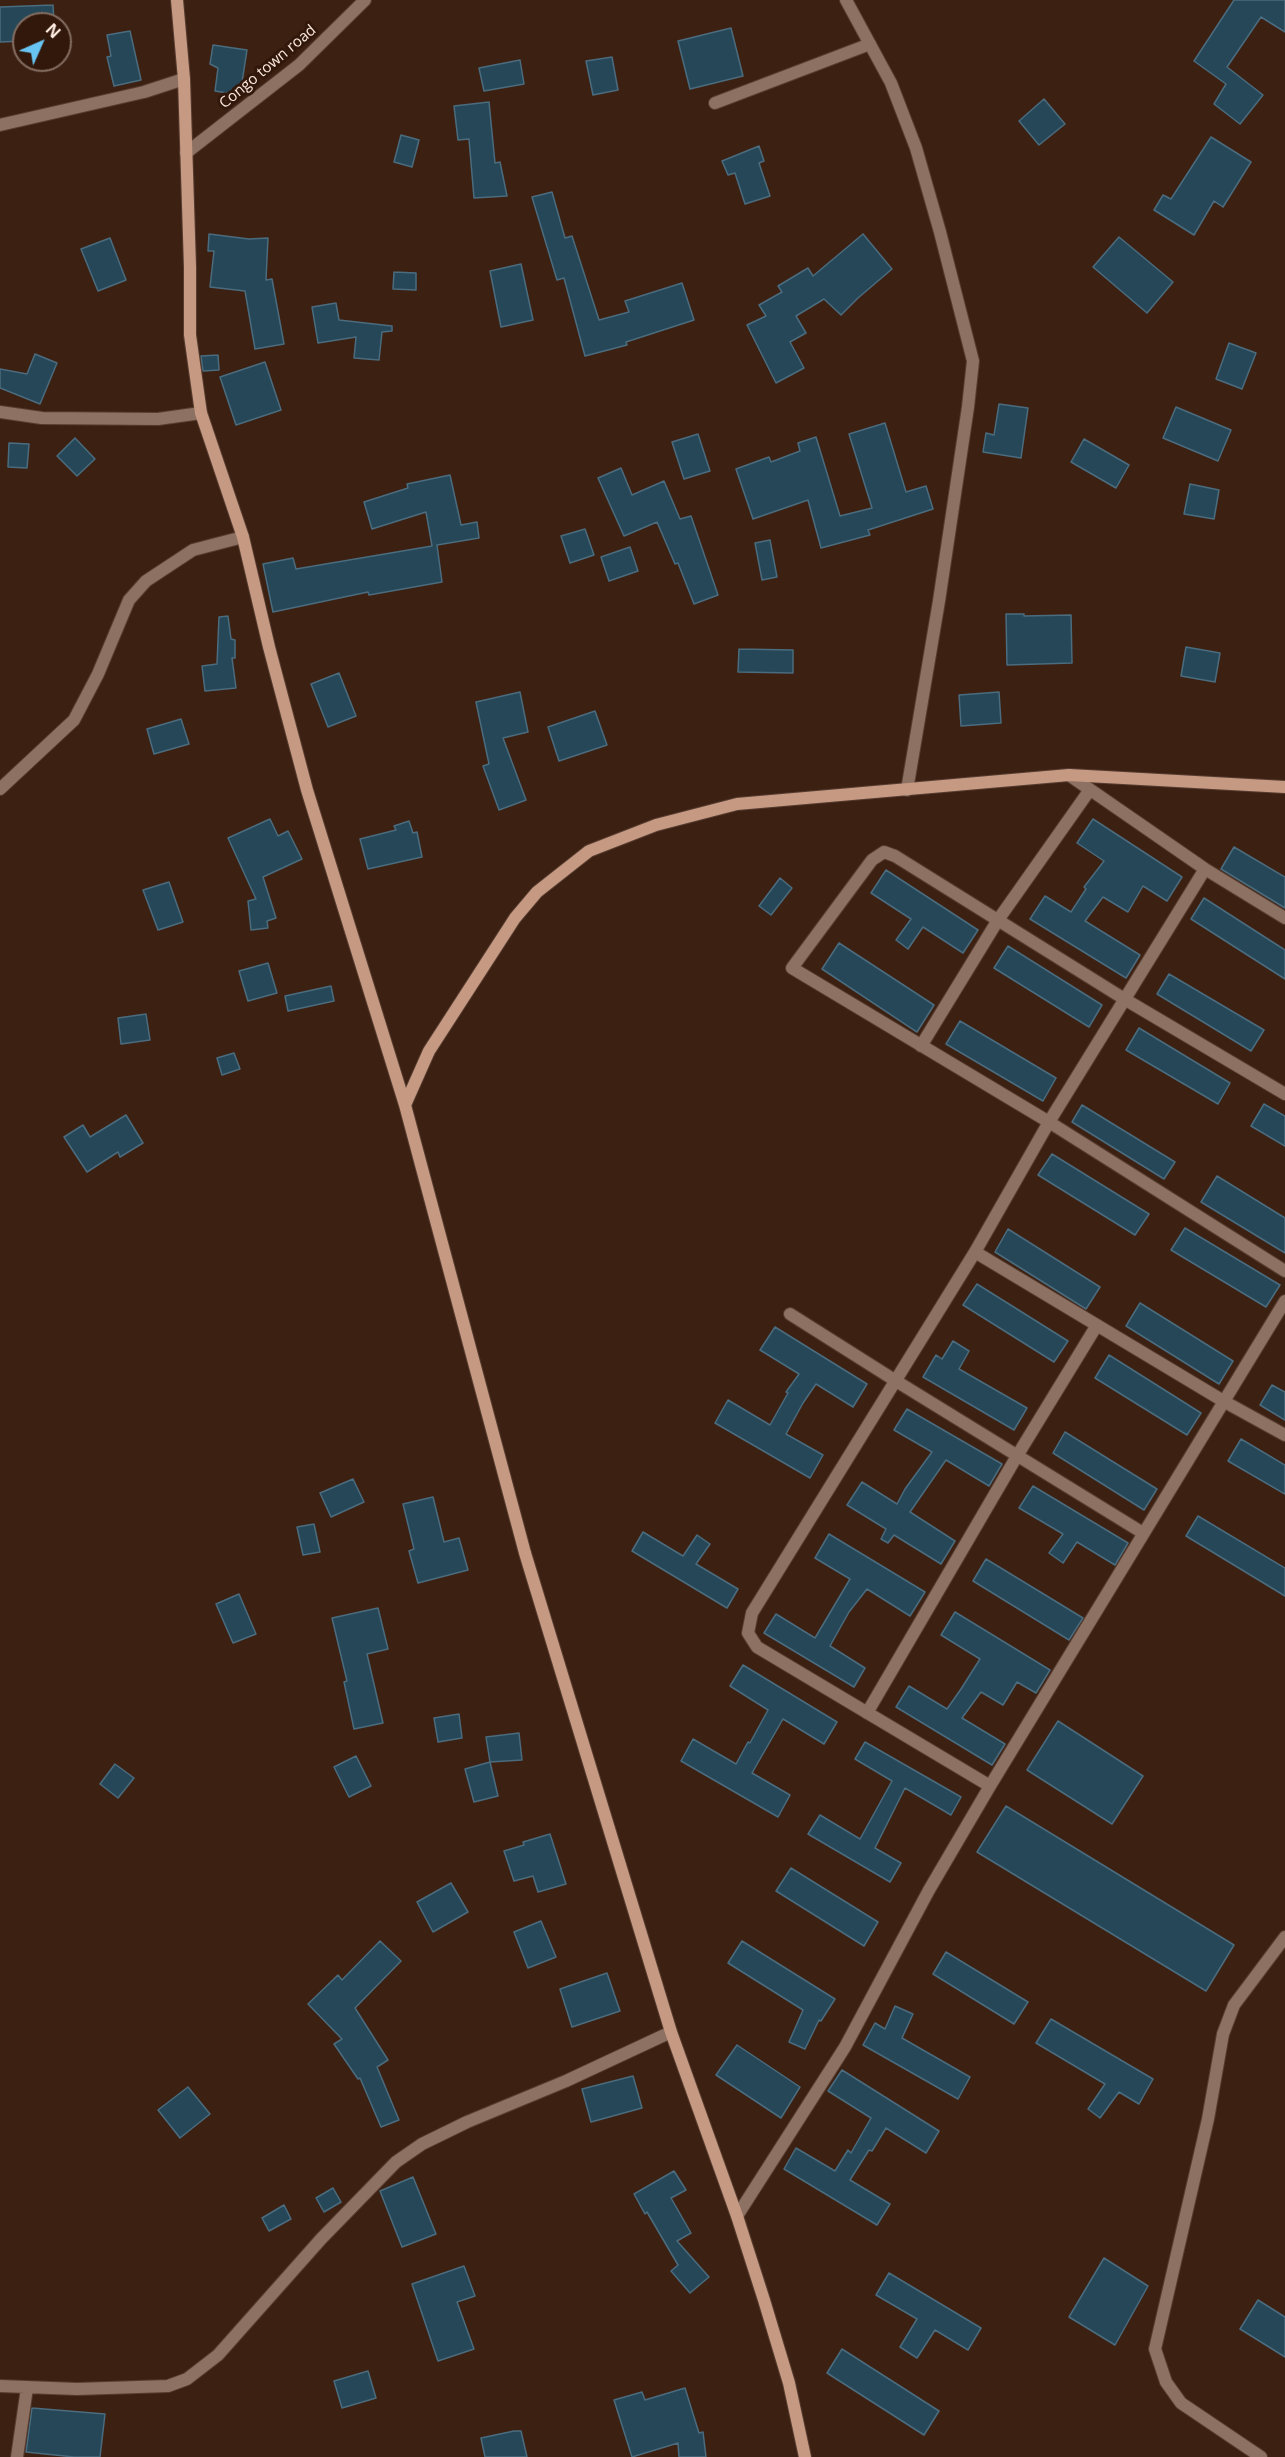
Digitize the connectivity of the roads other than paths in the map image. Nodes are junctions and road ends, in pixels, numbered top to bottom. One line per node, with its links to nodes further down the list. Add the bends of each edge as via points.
1 (177, 0): 5 (main road)
2 (365, 0): 8 (street, Congo town road, via 299,65)
3 (846, 0): 4 (street)
4 (870, 44): 6 (street); 15 (street, via 891,83 916,148 973,361)
5 (184, 79): 7 (street); 8 (main road)
6 (715, 103)
7 (0, 125)
8 (186, 153): 10 (main road, via 190,335)
9 (0, 412): 10 (street, via 42,418 158,419)
10 (201, 413): 11 (main road)
11 (243, 537): 14 (street, via 194,550 146,580 129,600 75,720); 23 (main road, via 307,790)
12 (1069, 775): 13 (main road); 15 (main road); 16 (street)
13 (1285, 787)
14 (0, 789)
15 (907, 790): 23 (main road, via 737,804 656,825 589,851 537,892 515,918 429,1051)
16 (1089, 790): 17 (street); 19 (street)
17 (1205, 869): 18 (street); 20 (street)
18 (1285, 918)
19 (998, 920): 20 (street); 21 (street); 21 (street, via 884,852 872,860 792,968)
20 (1126, 1000): 22 (street); 24 (street)
21 (921, 1046): 24 (street)
22 (1285, 1094)
23 (405, 1105): 38 (main road, via 525,1553)
24 (1048, 1122): 25 (street); 26 (street)
25 (975, 1252): 29 (street); 30 (street)
26 (1285, 1271)
27 (1285, 1301): 31 (street)
28 (790, 1314): 30 (street)
29 (1097, 1325): 31 (street); 33 (street)
30 (896, 1382): 33 (street); 35 (street, via 752,1613 748,1633 757,1647)
31 (1225, 1402): 32 (street); 34 (street)
32 (1285, 1435)
33 (1017, 1456): 34 (street); 35 (street)
34 (1143, 1533): 36 (street)
35 (867, 1713): 36 (street)
36 (990, 1786): 39 (street, via 845,2047)
37 (1285, 1938): 44 (street, via 1233,2005 1222,2034 1208,2119 1155,2349 1166,2382 1181,2403)
38 (671, 2032): 39 (main road); 41 (street, via 467,2122 396,2162 218,2355 187,2379 168,2386)
39 (737, 2216): 43 (main road, via 789,2383)
40 (0, 2386): 41 (street)
41 (27, 2388): 42 (street)
42 (17, 2457)
43 (805, 2457)
44 (1261, 2457)

